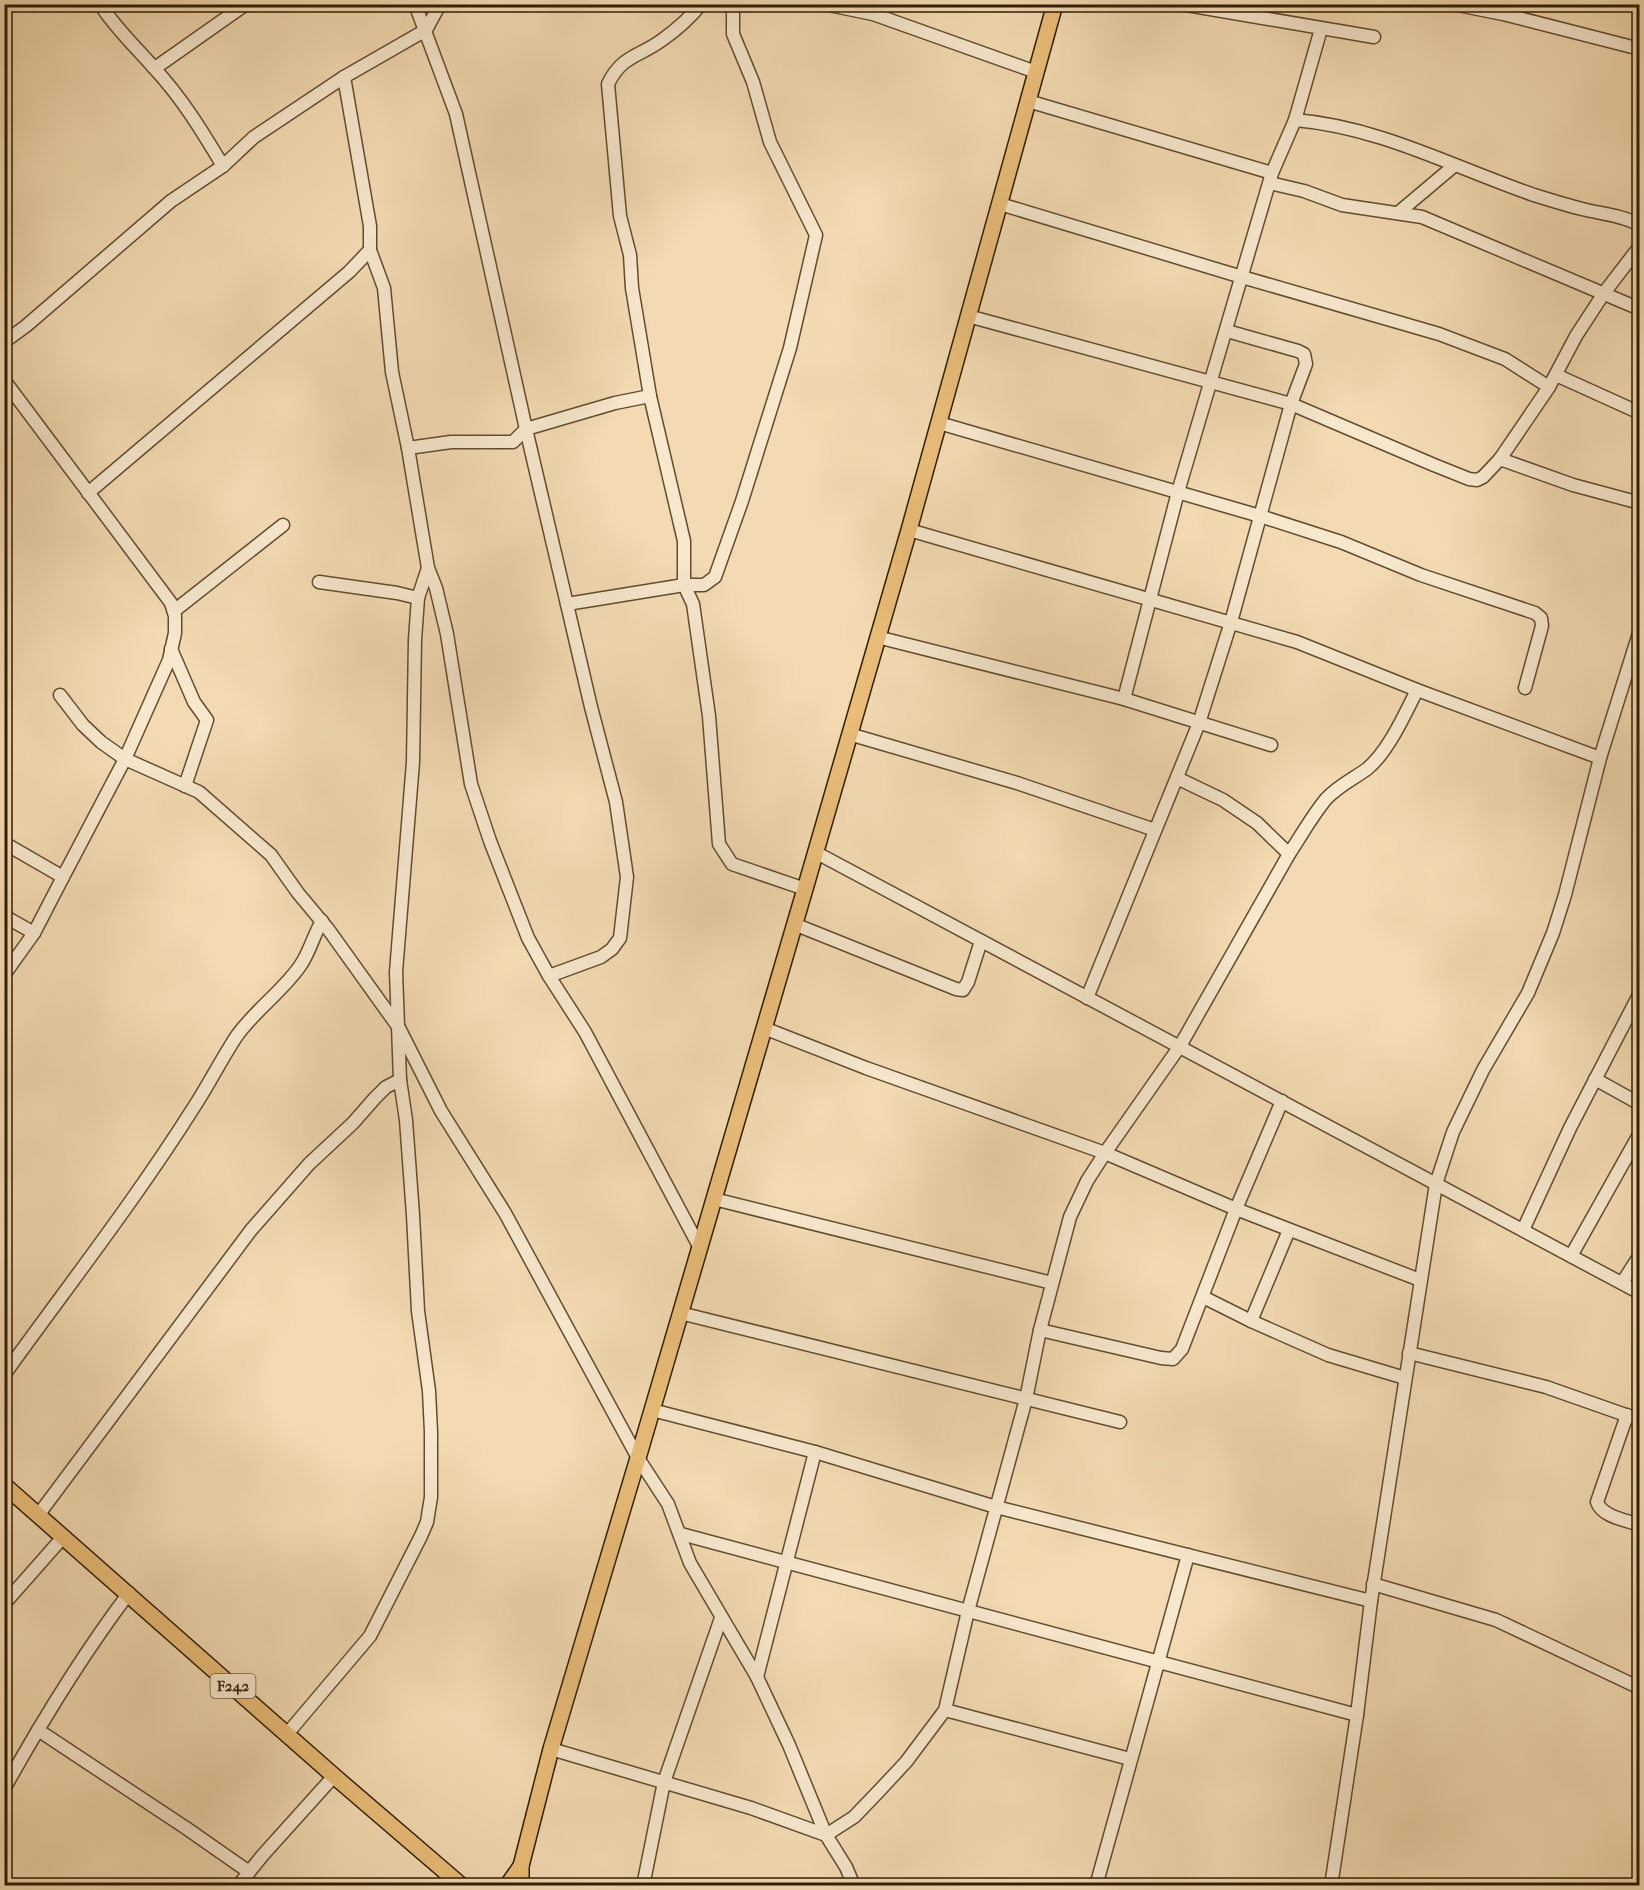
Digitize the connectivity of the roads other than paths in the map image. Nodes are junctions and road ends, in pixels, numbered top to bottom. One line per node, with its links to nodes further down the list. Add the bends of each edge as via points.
1 (100, 4): 16 (street, via 120,32)
2 (246, 4): 16 (street)
3 (415, 4): 13 (street)
4 (440, 4): 13 (street)
5 (701, 4): 39 (street, via 661,41 615,70 608,84 620,216 630,255)
6 (733, 4): 54 (street, via 733,34 753,82 770,142 816,235 790,348 721,563 715,577 704,585)
7 (824, 4): 11 (street)
8 (1055, 4): 17 (main road)
9 (1181, 4): 12 (street)
10 (1453, 4): 15 (street)
11 (875, 9): 17 (street)
12 (1321, 29): 14 (street); 20 (street)
13 (426, 30): 18 (street); 43 (street, via 456,114)
14 (1374, 38)
15 (1640, 49)
16 (155, 68): 22 (street, via 194,117)
17 (1036, 72): 19 (main road)
18 (344, 77): 22 (street, via 254,137); 28 (street, via 370,226)
19 (1028, 101): 23 (street); 24 (main road)
20 (1295, 120): 21 (street, via 1369,133); 23 (street)
21 (1455, 165): 25 (street); 26 (street, via 1534,195)
22 (223, 166): 34 (street, via 171,201)
23 (1271, 178): 25 (street, via 1342,205); 29 (street)
24 (1000, 204): 29 (street); 32 (main road)
25 (1398, 213): 30 (street, via 1422,217)
26 (1640, 225)
27 (1640, 246): 30 (street)
28 (370, 250): 44 (street, via 384,288 392,372); 47 (street, via 349,273)
29 (1242, 278): 33 (street); 38 (street, via 1439,334 1505,359)
30 (1604, 293): 31 (street); 35 (street)
31 (1640, 309)
32 (968, 316): 37 (street); 42 (main road)
33 (1227, 331): 37 (street); 40 (street, via 1304,354 1306,364)
34 (4, 342)
35 (1556, 375): 38 (street); 41 (street)
36 (4, 380): 47 (street)
37 (1211, 383): 40 (street); 46 (street)
38 (1549, 387): 45 (street)
39 (650, 396): 43 (street); 54 (street, via 684,541)
40 (1291, 404): 45 (street, via 1470,479 1483,477); 49 (street)
41 (1640, 413)
42 (939, 423): 46 (street); 51 (main road)
43 (526, 429): 44 (street, via 513,442 451,442); 57 (street)
44 (408, 448): 52 (street)
45 (1500, 459): 48 (street, via 1573,485)
46 (1178, 492): 49 (street); 56 (street)
47 (88, 493): 58 (street)
48 (1640, 502)
49 (1260, 516): 59 (street); 63 (street, via 1535,613 1542,626)
50 (284, 525): 58 (street)
51 (909, 530): 56 (street); 61 (main road)
52 (428, 568): 55 (street); 86 (street, via 447,634 471,784 528,938)
53 (319, 582): 55 (street)
54 (684, 585): 57 (street); 79 (street, via 693,604 709,716 719,844 732,864)
55 (418, 598): 89 (street, via 413,762 396,972)
56 (1150, 600): 59 (street); 66 (street)
57 (567, 604): 86 (street, via 616,802 627,877 620,938 612,949 601,957)
58 (174, 611): 62 (street)
59 (1231, 622): 64 (street, via 1297,642); 67 (street)
60 (1640, 630): 70 (street)
61 (877, 637): 66 (street); 68 (main road)
62 (171, 649): 71 (street); 73 (street, via 194,702 207,720)
63 (1525, 688)
64 (1417, 690): 70 (street); 77 (street, via 1399,728 1380,753 1368,768 1326,799)
65 (60, 695): 71 (street, via 83,725)
66 (1124, 699): 67 (street)
67 (1199, 723): 69 (street); 72 (street)
68 (849, 734): 74 (street, via 1017,783); 76 (main road)
69 (1271, 744)
70 (1600, 758): 98 (street, via 1553,933 1527,993 1483,1070 1454,1132)
71 (124, 759): 73 (street); 78 (street)
72 (1177, 778): 74 (street); 77 (street, via 1257,823)
73 (185, 786): 81 (street, via 199,792 271,855)
74 (1155, 830): 88 (street)
75 (4, 843): 78 (street)
76 (815, 852): 79 (main road); 84 (street)
77 (1289, 854): 91 (street)
78 (63, 877): 83 (street)
79 (805, 890): 82 (main road)
80 (4, 916): 83 (street)
81 (322, 921): 89 (street); 115 (street, via 300,966 244,1025 146,1179)
82 (794, 924): 84 (street, via 963,990); 90 (main road)
83 (34, 933): 85 (street)
84 (981, 941): 88 (street)
85 (4, 975)
86 (549, 976): 103 (street, via 585,1032)
87 (1640, 993): 92 (street)
88 (1087, 998): 91 (street)
89 (399, 1028): 93 (street); 123 (street, via 441,1111 505,1213)
90 (764, 1028): 97 (street); 99 (main road)
91 (1180, 1046): 94 (street); 97 (street)
92 (1595, 1079): 95 (street); 102 (street)
93 (400, 1080): 126 (street, via 386,1087 309,1164 251,1230); 144 (street, via 413,1215 417,1311 429,1390 427,1522 370,1636)
94 (1282, 1101): 98 (street); 100 (street)
95 (1640, 1104)
96 (1640, 1133): 105 (street)
97 (1105, 1153): 100 (street); 107 (street, via 1070,1216)
98 (1436, 1184): 102 (street); 106 (street)
99 (714, 1199): 103 (main road); 107 (street)
100 (1236, 1209): 101 (street); 110 (street)
101 (1288, 1230): 106 (street); 112 (street)
102 (1523, 1230): 105 (street)
103 (700, 1248): 111 (main road)
104 (1640, 1255): 108 (street)
105 (1571, 1256): 108 (street)
106 (1420, 1280): 114 (street)
107 (1052, 1283): 113 (street)
108 (1622, 1283): 109 (street)
109 (1640, 1293)
110 (1203, 1297): 112 (street); 113 (street, via 1182,1349 1173,1359)
111 (680, 1313): 117 (street); 118 (main road)
112 (1251, 1321): 116 (street, via 1328,1355)
113 (1040, 1330): 117 (street)
114 (1409, 1353): 116 (street); 119 (street, via 1546,1387)
115 (4, 1375)
116 (1406, 1378): 132 (street)
117 (1026, 1399): 121 (street); 125 (street)
118 (652, 1410): 122 (street); 123 (main road)
119 (1627, 1415): 120 (street); 127 (street, via 1597,1502 1605,1512)
120 (1640, 1420)
121 (1120, 1422)
122 (816, 1452): 125 (street); 131 (street)
123 (638, 1458): 128 (street, via 668,1504); 145 (main road)
124 (4, 1485): 126 (main road, F242)
125 (996, 1507): 130 (street); 136 (street)
126 (39, 1515): 129 (main road, F242)
127 (1640, 1525)
128 (681, 1534): 131 (street); 137 (street, via 690,1563)
129 (64, 1536): 133 (main road, F242); 135 (street)
130 (1188, 1555): 134 (street); 138 (street)
131 (786, 1563): 136 (street); 139 (street)
132 (1373, 1584): 134 (street); 140 (street, via 1496,1620)
133 (129, 1593): 143 (street, via 92,1642); 144 (main road, F242)
134 (1371, 1601): 142 (street)
135 (4, 1604)
136 (968, 1611): 138 (street); 141 (street)
137 (721, 1618): 139 (street); 148 (street)
138 (1157, 1662): 142 (street); 146 (street)
139 (757, 1677): 150 (street)
140 (1640, 1688)
141 (945, 1710): 146 (street); 150 (street, via 878,1792 854,1817)
142 (1357, 1715): 162 (street)
143 (38, 1730): 149 (street); 152 (street)
144 (287, 1734): 147 (main road, F242)
145 (550, 1749): 148 (street); 151 (main road)
146 (1130, 1759): 161 (street)
147 (334, 1776): 152 (street); 156 (main road, F242)
148 (664, 1782): 150 (street); 159 (street)
149 (4, 1789)
150 (826, 1835): 160 (street)
151 (521, 1866): 157 (main road); 158 (main road)
152 (249, 1872): 155 (street)
153 (4, 1883): 154 (street)
154 (12, 1886)
155 (238, 1886)
156 (462, 1886)
157 (507, 1886)
158 (520, 1886)
159 (643, 1886)
160 (854, 1886)
161 (1096, 1886)
162 (1331, 1886)

